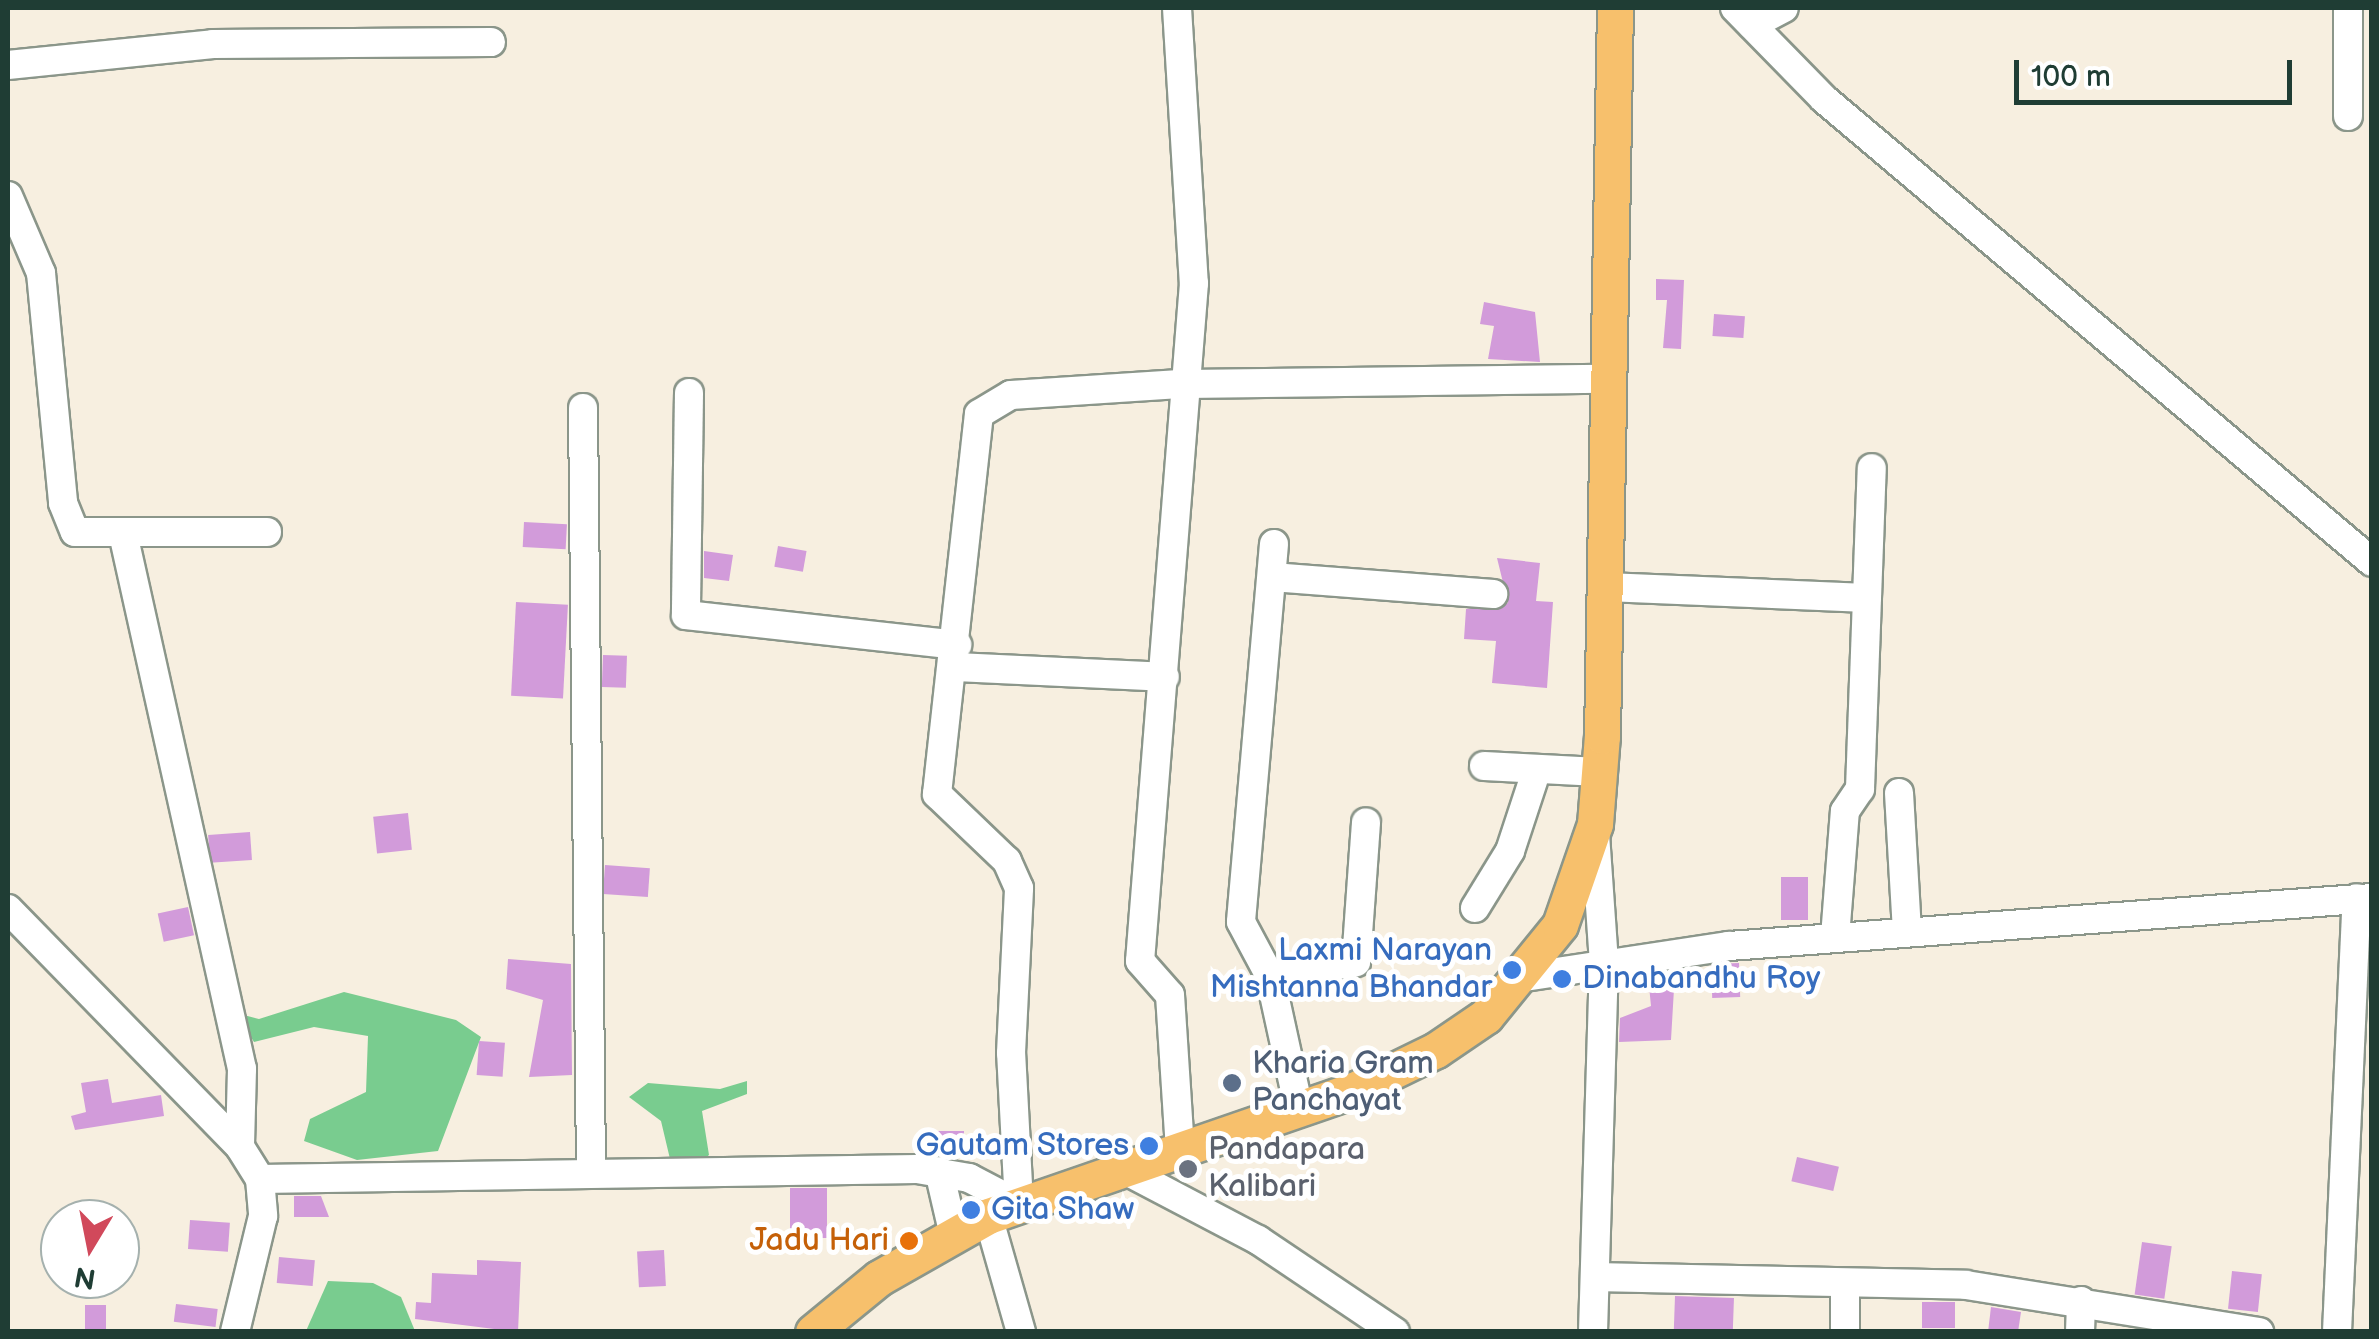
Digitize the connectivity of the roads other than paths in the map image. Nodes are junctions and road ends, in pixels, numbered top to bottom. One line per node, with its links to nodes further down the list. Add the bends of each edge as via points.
1 (1177, 8): 11 (street, via 1194,184 1194,283)
2 (1615, 8): 10 (main road)
3 (1784, 8): 5 (street)
4 (2348, 8): 8 (street)
5 (1743, 16): 18 (street, via 1824,100)
6 (491, 42): 7 (street, via 213,44)
7 (8, 64)
8 (2348, 116)
9 (8, 196): 16 (street, via 41,273 68,522 90,536)
10 (1610, 379): 11 (street); 20 (main road)
11 (1180, 384): 23 (street, via 1010,395 979,414); 24 (street)
12 (689, 393): 23 (street, via 686,615)
13 (584, 408): 45 (street)
14 (1872, 468): 22 (street)
15 (267, 532): 16 (street)
16 (124, 538): 41 (street, via 242,1068)
17 (1274, 544): 19 (street)
18 (2372, 562)
19 (1272, 578): 21 (street); 38 (street, via 1242,922)
20 (1606, 587): 22 (street); 27 (main road)
21 (1493, 594)
22 (1867, 598): 36 (street, via 1860,789 1844,811)
23 (956, 656): 24 (street); 47 (street, via 937,794 1007,861 1019,888)
24 (1165, 677): 42 (street, via 1140,960 1170,995)
25 (1484, 766): 26 (street)
26 (1537, 769): 27 (street); 33 (street, via 1510,851)
27 (1600, 772): 30 (main road)
28 (1899, 793): 34 (street)
29 (1366, 822): 38 (street, via 1356,962)
30 (1595, 824): 37 (street); 39 (main road, via 1580,882)
31 (2364, 898): 34 (street); 60 (street)
32 (8, 908): 35 (street)
33 (1474, 908)
34 (1907, 931): 36 (street)
35 (21, 935): 41 (street)
36 (1836, 936): 37 (street)
37 (1604, 964): 39 (street); 49 (street)
38 (1270, 976): 40 (street)
39 (1524, 976): 40 (main road, via 1436,1050)
40 (1299, 1109): 42 (main road)
41 (240, 1147): 46 (street)
42 (1180, 1150): 43 (main road)
43 (1120, 1168): 47 (main road); 55 (street, via 1273,1248)
44 (940, 1171): 45 (street); 47 (street); 48 (street)
45 (591, 1172): 46 (street)
46 (260, 1179): 52 (street, via 263,1216)
47 (1003, 1210): 48 (main road); 54 (street)
48 (953, 1232): 53 (main road)
49 (1596, 1277): 50 (street); 56 (street)
50 (1845, 1288): 51 (street, via 1940,1284); 57 (street)
51 (2080, 1301): 58 (street); 59 (street)
52 (235, 1332)
53 (814, 1332)
54 (1021, 1332)
55 (1395, 1332)
56 (1593, 1332)
57 (1845, 1332)
58 (2080, 1332)
59 (2259, 1332)
60 (2337, 1332)

